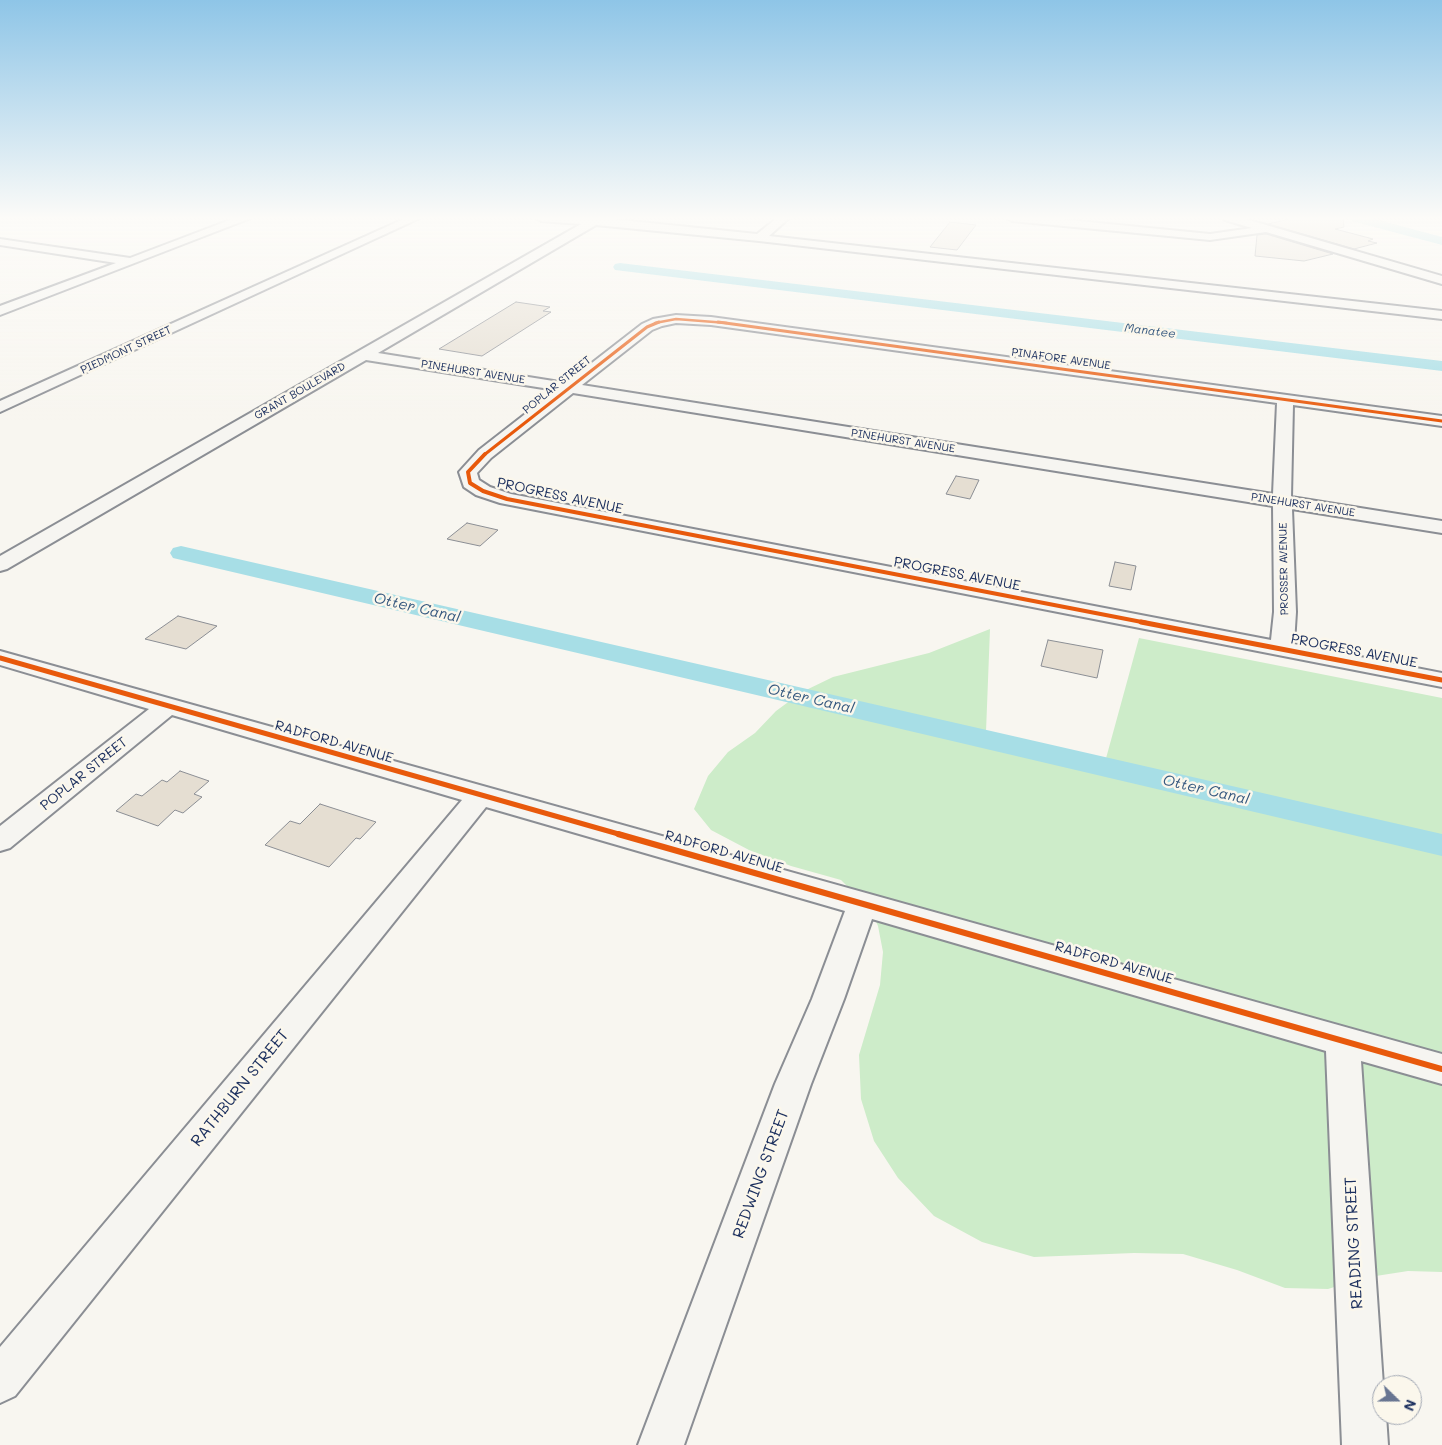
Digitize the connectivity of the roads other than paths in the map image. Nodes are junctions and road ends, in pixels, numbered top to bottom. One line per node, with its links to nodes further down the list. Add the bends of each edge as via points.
1 (67, 285): 5 (street)
2 (268, 285): 11 (street, PIEDMONT STREET)
3 (484, 285): 8 (street, GRANT BOULEVARD)
4 (1180, 285): 6 (street)
5 (0, 311)
6 (1442, 315)
7 (676, 319): 9 (street, POPLAR STREET, via 647,327); 10 (street, PINAFORE AVENUE, via 711,321)
8 (364, 355): 9 (street, PINEHURST AVENUE); 16 (street, GRANT BOULEVARD)
9 (569, 388): 13 (street, POPLAR STREET, via 476,463 468,472); 14 (street, PINEHURST AVENUE)
10 (1285, 400): 12 (street, PINAFORE AVENUE); 14 (street, PROSSER AVENUE)
11 (0, 407)
12 (1442, 421)
13 (470, 483): 17 (street, PROGRESS AVENUE, via 482,491 517,501)
14 (1282, 501): 15 (street, PINEHURST AVENUE); 17 (street, PROSSER AVENUE, via 1285,612)
15 (1442, 527)
16 (0, 565)
17 (1282, 648): 19 (street, PROGRESS AVENUE)
18 (0, 658): 20 (street, RADFORD AVENUE)
19 (1442, 680)
20 (167, 707): 21 (street, RADFORD AVENUE); 22 (street, POPLAR STREET)
21 (481, 795): 23 (street, RADFORD AVENUE); 26 (street, RATHBURN STREET)
22 (0, 841)
23 (862, 904): 24 (street, RADFORD AVENUE); 27 (street, REDWING STREET)
24 (1343, 1041): 25 (street, RADFORD AVENUE); 28 (street, READING STREET)
25 (1442, 1069)
26 (0, 1381)
27 (661, 1445)
28 (1365, 1445)

